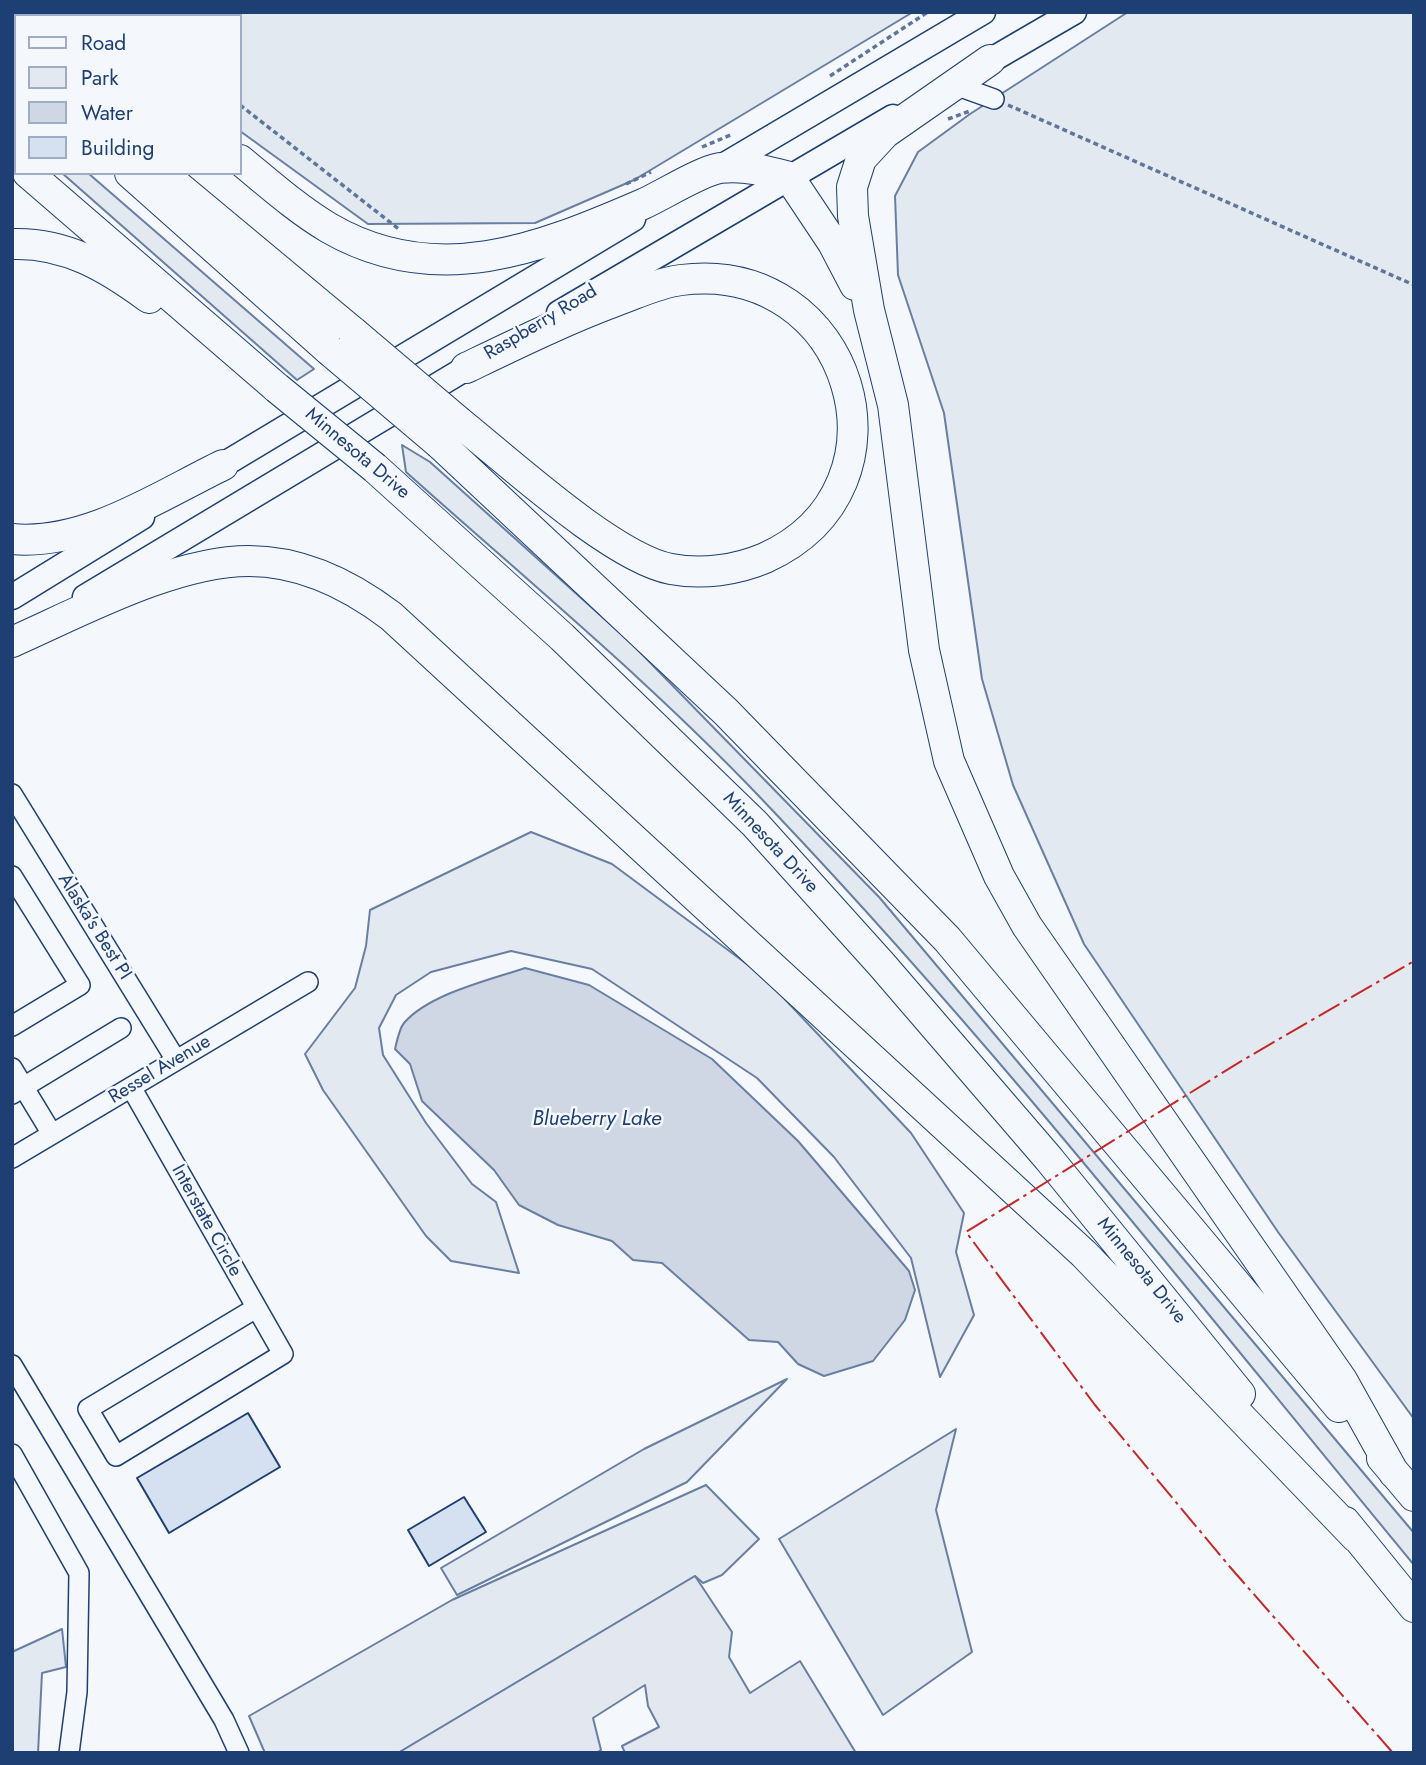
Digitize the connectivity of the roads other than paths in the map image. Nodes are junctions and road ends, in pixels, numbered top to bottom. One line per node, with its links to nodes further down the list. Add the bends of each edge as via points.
1 (983, 12): 6 (main road)
2 (1074, 12): 3 (main road, Raspberry Road)
3 (990, 61): 4 (highway); 11 (main road, Raspberry Road)
4 (955, 85): 5 (street); 13 (highway, via 885,133 860,159 852,187 853,216)
5 (995, 99)
6 (710, 158): 7 (highway, via 644,204 540,244 450,261 408,259 366,246 295,205); 11 (highway); 16 (main road)
7 (242, 162)
8 (30, 175): 14 (highway, Minnesota Drive)
9 (132, 175): 34 (highway, bridge, via 440,444 726,712 947,939)
10 (164, 175): 15 (highway, bridge, via 459,422 592,528 645,561 704,572 768,556 815,522 843,478 853,411 840,362 807,318 785,300 740,282 682,280 646,288)
11 (789, 177): 13 (highway, via 833,243); 15 (main road, Raspberry Road)
12 (12, 244): 14 (highway, via 36,243 81,255)
13 (869, 310): 34 (highway, via 893,405 924,650 940,724 949,761 987,852 1027,926 1342,1380)
14 (245, 360): 36 (highway, Minnesota Drive, bridge, via 375,468 562,637 755,824 1049,1159)
15 (466, 368): 19 (main road, Raspberry Road)
16 (223, 465): 17 (highway, via 92,527); 18 (main road)
17 (12, 539)
18 (12, 597)
19 (12, 642): 36 (highway, via 162,578 248,561 310,572 364,595 1084,1254)
20 (12, 794): 25 (street, Alaska's Best PI)
21 (12, 876): 23 (street, via 79,985)
22 (308, 982): 25 (street, Ressel Avenue)
23 (12, 1026)
24 (121, 1028): 28 (street)
25 (176, 1060): 27 (street, Ressel Avenue)
26 (12, 1068): 28 (street)
27 (131, 1087): 29 (street, Ressel Avenue); 31 (street, Interstate Circle)
28 (18, 1091): 29 (street)
29 (52, 1135): 30 (street, Ressel Avenue)
30 (12, 1158)
31 (256, 1308): 31 (street, Interstate Circle, via 283,1354 116,1456 88,1409)
32 (12, 1365): 39 (street, via 224,1720)
33 (12, 1454): 38 (street, via 79,1573 77,1692)
34 (1394, 1473): 35 (highway)
35 (1414, 1496)
36 (1356, 1536): 37 (highway, Minnesota Drive)
37 (1414, 1607)
38 (69, 1753)
39 (239, 1753)

